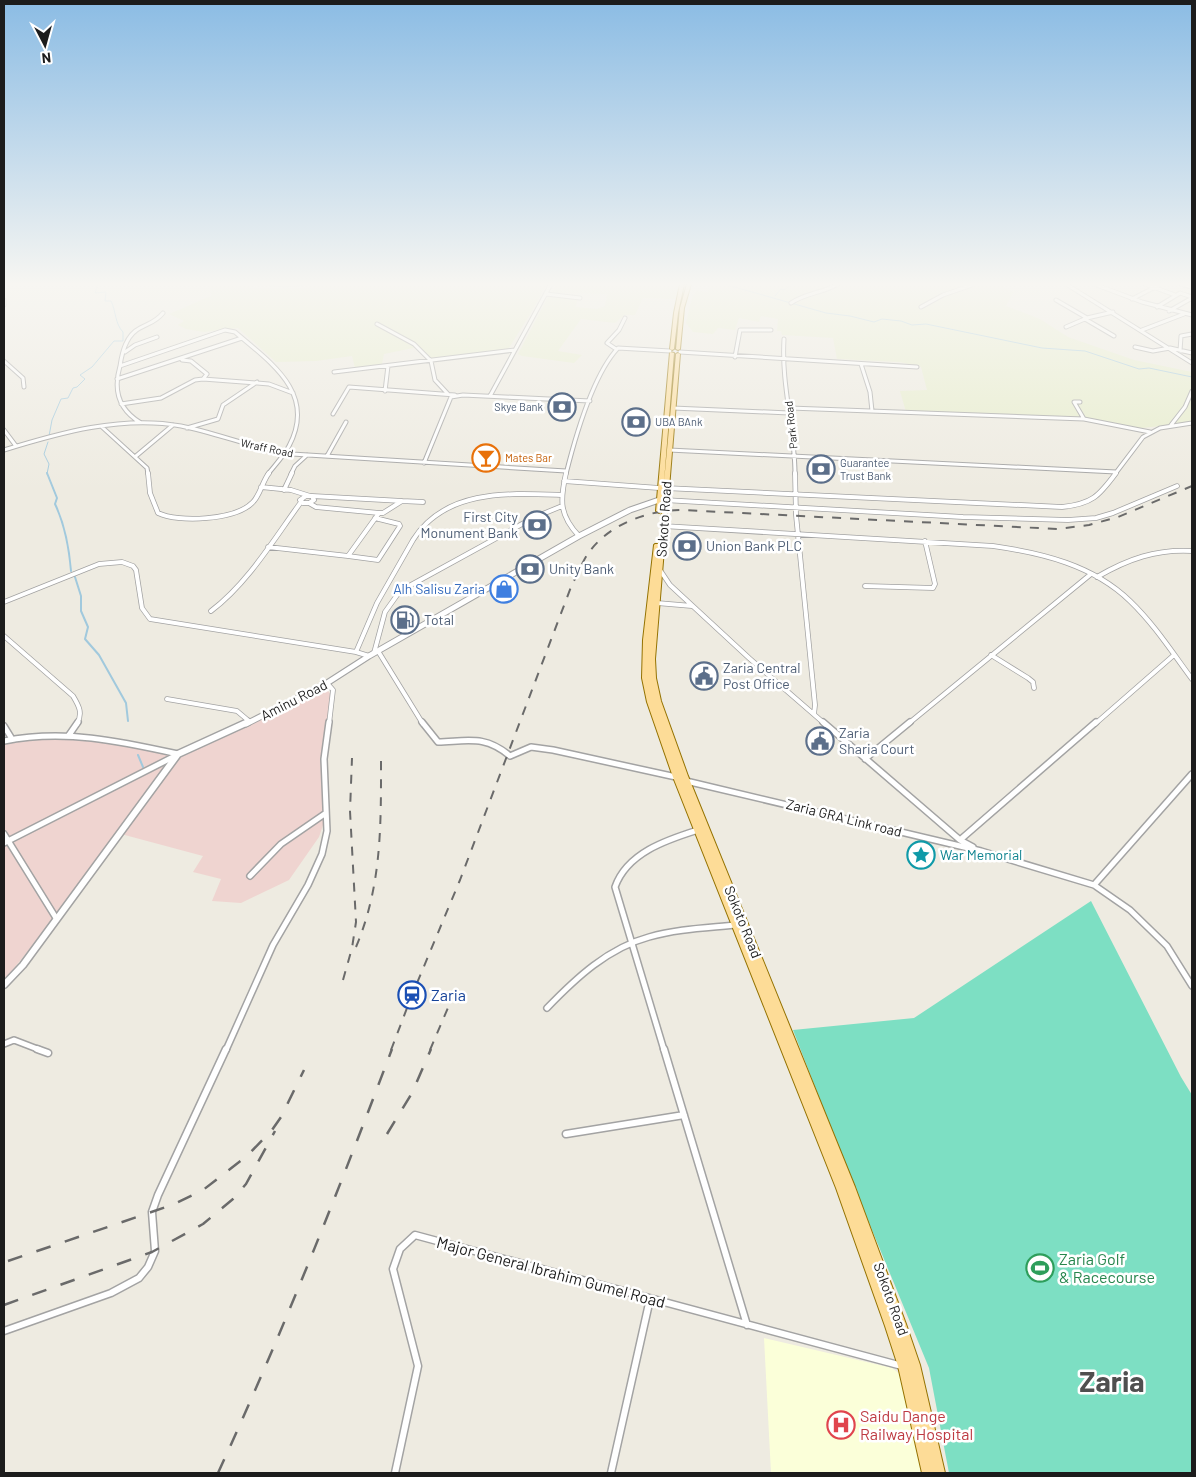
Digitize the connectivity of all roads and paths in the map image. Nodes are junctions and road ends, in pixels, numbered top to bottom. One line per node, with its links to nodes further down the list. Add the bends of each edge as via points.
1 (158, 353): 22 (street)
2 (199, 353): 16 (street)
3 (258, 353): 32 (street, via 285,379)
4 (423, 353): 18 (street)
5 (493, 353): 18 (street)
6 (513, 353): 35 (street)
7 (614, 353): 36 (street)
8 (675, 353): 39 (main road, Sokoto Road)
9 (675, 353): 70 (main road, Sokoto Road)
10 (694, 353): 15 (street)
11 (736, 353): 15 (street)
12 (784, 353): 17 (street, Park Road)
13 (1177, 353): 20 (street)
14 (123, 354): 22 (street)
15 (735, 357): 17 (street)
16 (179, 360): 26 (street); 27 (street, via 191,361 207,374)
17 (784, 360): 21 (street); 40 (street, Park Road)
18 (431, 361): 23 (street); 33 (street, via 435,380)
19 (4, 362): 29 (street, via 23,378)
20 (1192, 363)
21 (861, 364): 24 (street); 41 (street)
22 (120, 366): 26 (street)
23 (388, 366): 25 (street); 30 (street)
24 (917, 367)
25 (334, 372)
26 (118, 379): 38 (street, via 116,388)
27 (203, 379): 28 (street); 38 (street, via 161,398)
28 (257, 382): 32 (street, via 276,385); 51 (street, via 222,405 218,419)
29 (24, 387)
30 (385, 391): 33 (street); 42 (street, via 349,387)
31 (1192, 391): 49 (street)
32 (294, 393): 59 (street, via 296,427)
33 (448, 394): 34 (street)
34 (456, 396): 35 (street); 64 (street, via 448,401)
35 (490, 396): 36 (street)
36 (590, 401): 65 (street)
37 (1080, 402): 44 (street, via 1074,402)
38 (121, 404): 47 (street, via 130,417)
39 (673, 408): 43 (street); 58 (main road, Sokoto Road)
40 (790, 408): 41 (street); 43 (street, Park Road)
41 (872, 411): 44 (street)
42 (333, 414)
43 (789, 414): 63 (street, Park Road)
44 (1084, 420): 53 (street)
45 (346, 422): 62 (street)
46 (1192, 422): 49 (street)
47 (141, 423): 48 (street, Wraff Road); 50 (street, Wraff Road)
48 (173, 425): 51 (street, Wraff Road); 61 (street)
49 (1171, 426): 54 (street)
50 (102, 427): 56 (street, Wraff Road); 61 (street)
51 (187, 428): 59 (street, Wraff Road)
52 (4, 430): 56 (street)
53 (1140, 431): 54 (street); 55 (street)
54 (1152, 432): 55 (street)
55 (1146, 436): 66 (street)
56 (16, 446): 57 (street, Wraff Road)
57 (4, 450)
58 (669, 450): 63 (street); 70 (main road, Sokoto Road)
59 (285, 454): 60 (street, Wraff Road); 69 (street)
60 (307, 455): 62 (street, Wraff Road); 71 (street, via 295,466)
61 (136, 456): 69 (street, via 147,468 154,508 163,517 202,518 236,511 252,503)
62 (327, 456): 64 (street, Wraff Road)
63 (795, 458): 66 (street); 74 (street, Park Road)
64 (424, 463): 65 (street, Wraff Road)
65 (566, 471): 67 (street)
66 (1116, 472): 74 (street, via 1095,499 1076,505 1036,508)
67 (564, 481): 70 (street); 72 (street)
68 (1177, 486): 81 (street, via 1104,516 1068,520)
69 (260, 487): 71 (street)
70 (662, 488): 74 (street); 76 (main road, Sokoto Road)
71 (284, 490): 73 (street); 75 (street)
72 (561, 495): 80 (street); 100 (street, via 475,497 454,505 434,519 419,532 380,596)
73 (311, 496): 75 (street); 77 (street); 79 (street, via 314,500)
74 (795, 496): 81 (street, Park Road)
75 (301, 500): 79 (street); 88 (street)
76 (662, 500): 81 (street); 84 (main road, Sokoto Road); 86 (street, Aminu Road, via 630,510); 117 (main road, Sokoto Road, via 646,640 646,678 651,702)
77 (402, 501): 78 (street); 82 (street)
78 (423, 502)
79 (309, 503): 82 (street, via 316,507)
80 (562, 506): 86 (street); 101 (street, via 533,518 400,591 386,608)
81 (796, 508): 85 (street, Park Road)
82 (379, 513): 83 (street)
83 (375, 518): 90 (street); 90 (street, via 400,526 378,560)
84 (663, 526): 85 (street); 91 (main road, Sokoto Road)
85 (798, 534): 87 (street); 108 (street, Park Road)
86 (579, 536): 101 (street, Aminu Road)
87 (925, 541): 92 (street, via 1027,551); 94 (street, via 935,584 933,588)
88 (268, 547): 90 (street); 98 (street, via 232,592)
89 (1192, 551): 93 (street, via 1169,550 1133,557)
90 (348, 556)
91 (660, 570): 96 (main road, Sokoto Road); 97 (street)
92 (1091, 574): 93 (street); 103 (street)
93 (1097, 577): 102 (street, via 1129,601)
94 (865, 586)
95 (4, 602): 100 (street, via 99,564 122,562 136,570 142,608 150,618)
96 (657, 603): 97 (street); 117 (main road, Sokoto Road, via 653,689)
97 (692, 606): 108 (street)
98 (211, 611)
99 (4, 636): 111 (street, via 80,704 81,716)
100 (356, 652): 101 (street)
101 (373, 653): 105 (street, Aminu Road); 117 (street, Zaria GRA Link road, via 438,742 482,740 498,746 510,756 531,747 553,750)
102 (1174, 654): 104 (street); 121 (street)
103 (990, 655): 106 (street, via 1028,678); 115 (street)
104 (1192, 679)
105 (327, 683): 109 (street, Aminu Road); 118 (street, via 333,692 324,759)
106 (1034, 688)
107 (167, 699): 109 (street, via 237,711)
108 (814, 714): 115 (street)
109 (250, 722): 114 (street, Aminu Road)
110 (4, 726): 112 (street)
111 (69, 735): 112 (street); 114 (street, via 103,738)
112 (12, 738): 113 (street)
113 (4, 741)
114 (178, 754): 122 (street); 126 (street, Aminu Road)
115 (865, 759): 121 (street)
116 (1192, 774): 125 (street)
117 (682, 779): 119 (main road, Sokoto Road); 123 (street, Zaria GRA Link road); 143 (main road, Sokoto Road, via 850,1187 914,1365)
118 (326, 813): 124 (street, via 281,844); 138 (street, via 324,844 318,865 268,954 154,1204 155,1251 148,1267 133,1282 111,1293)
119 (698, 830): 127 (main road, Sokoto Road); 128 (street, via 652,848 618,875 615,887)
120 (4, 834): 122 (street)
121 (960, 840): 123 (street)
122 (6, 841): 126 (street)
123 (981, 851): 125 (street, Zaria GRA Link road)
124 (250, 876)
125 (1094, 884): 130 (street, Zaria GRA Link road, via 1130,910 1167,946)
126 (56, 918): 129 (street, Aminu Road)
127 (736, 925): 128 (street, via 648,937); 139 (main road, Sokoto Road, via 841,1188)
128 (632, 943): 131 (street, via 590,966); 134 (street)
129 (4, 985)
130 (1192, 986)
131 (547, 1008)
132 (4, 1044): 133 (street, via 14,1040)
133 (48, 1053)
134 (684, 1115): 135 (street); 137 (street)
135 (566, 1134)
136 (650, 1299): 137 (street, Major General Ibrahim Gumel Road); 140 (street, Major General Ibrahim Gumel Road, via 415,1235 400,1249 393,1269 418,1366); 141 (street)
137 (747, 1325): 139 (street, Major General Ibrahim Gumel Road)
138 (4, 1331)
139 (904, 1366): 142 (main road, Sokoto Road)
140 (396, 1473)
141 (611, 1473)
142 (928, 1473)
143 (939, 1473)

